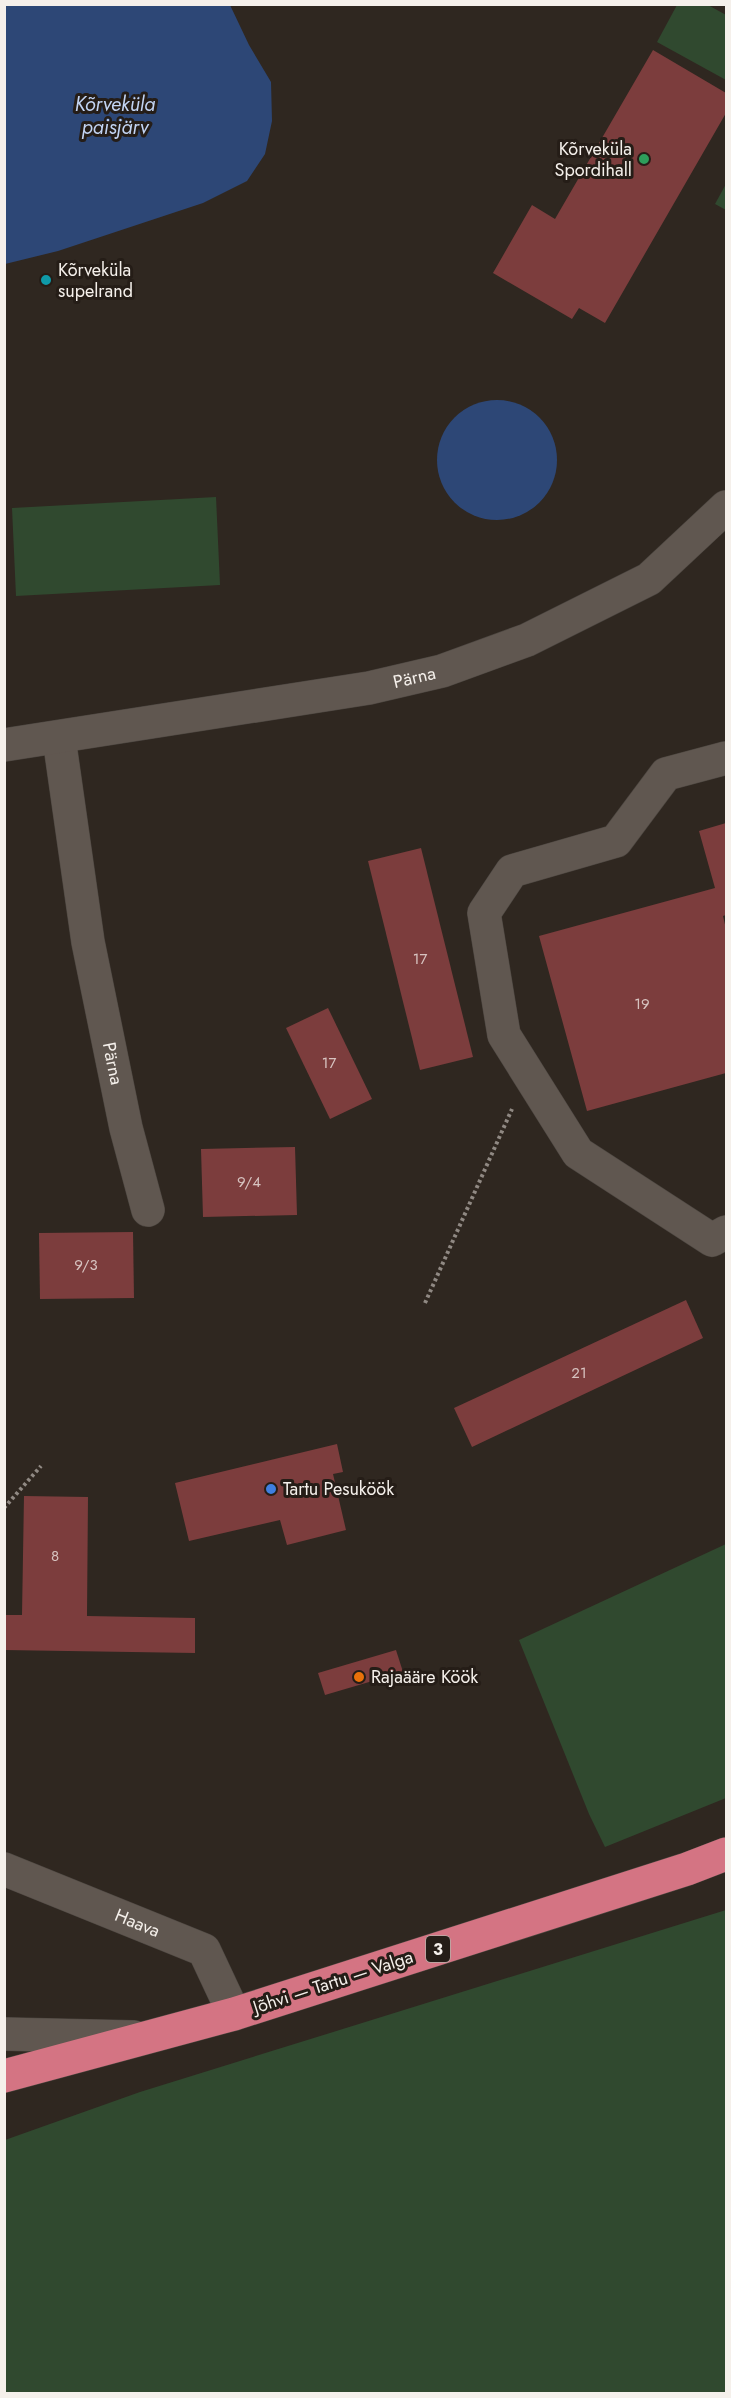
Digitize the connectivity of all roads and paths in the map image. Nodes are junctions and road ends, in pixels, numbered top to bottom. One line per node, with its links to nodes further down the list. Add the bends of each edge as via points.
1 (726, 507): 2 (street, Pärna, via 649,579 527,640 442,671 369,688)
2 (58, 738): 3 (street, Pärna); 6 (street, Pärna, via 88,942 126,1128)
3 (4, 745)
4 (726, 758): 5 (street, via 666,774 616,841 512,871 484,913 504,1035)
5 (528, 1073): 7 (street, via 578,1153 712,1240); 8 (path)
6 (148, 1210)
7 (726, 1232)
8 (425, 1303)
9 (41, 1466): 10 (path)
10 (4, 1508)
11 (726, 1854): 13 (highway, Jõhvi — Tartu — Valga / 3)
12 (4, 1869): 13 (street, Haava, via 204,1950)
13 (234, 2014): 15 (highway, Jõhvi — Tartu — Valga / 3)
14 (4, 2034): 15 (street)
15 (148, 2037): 16 (highway, Jõhvi — Tartu — Valga / 3)
16 (4, 2076)

